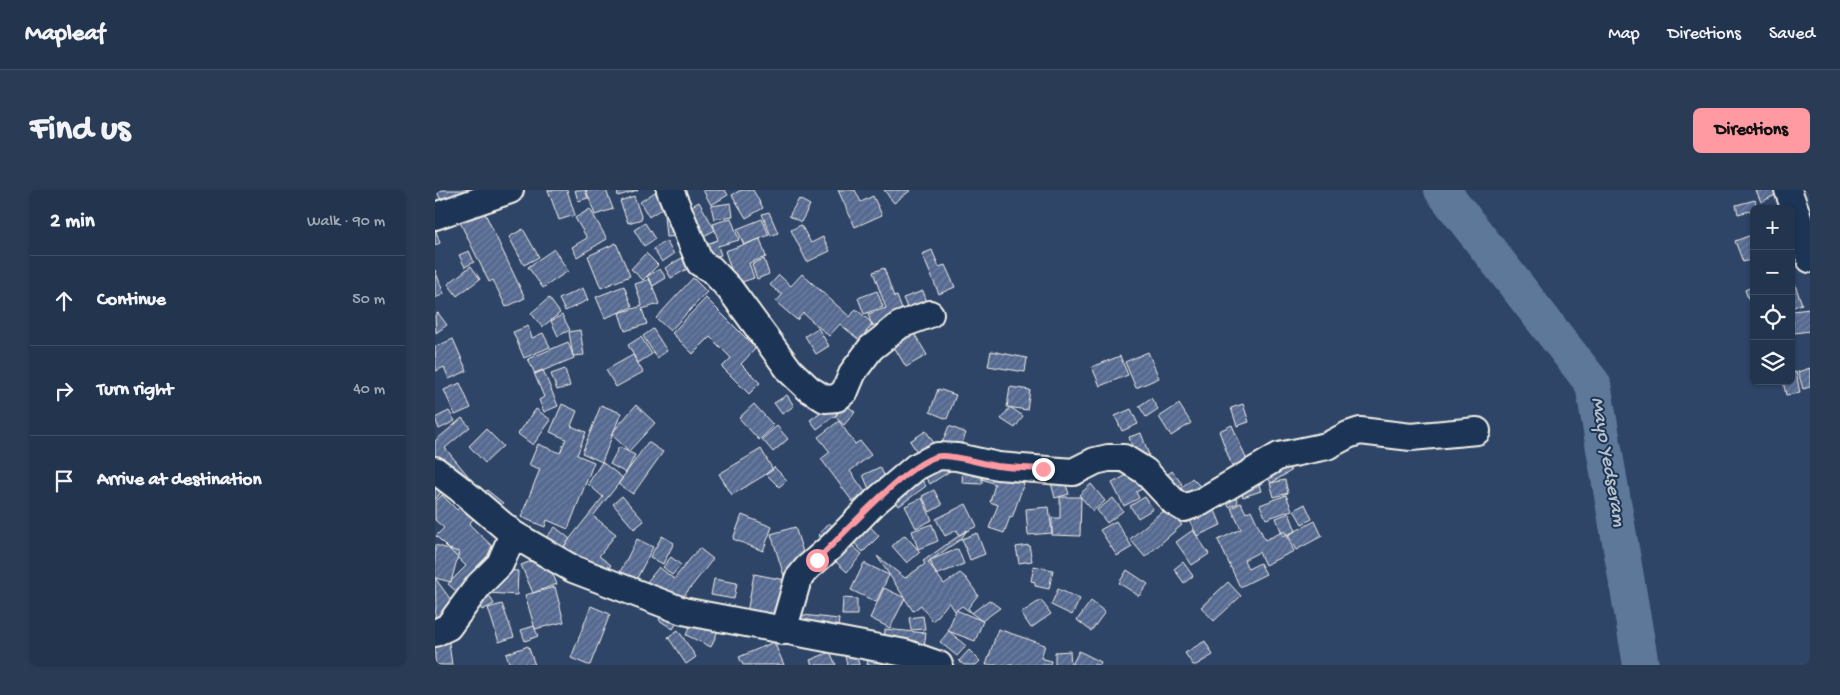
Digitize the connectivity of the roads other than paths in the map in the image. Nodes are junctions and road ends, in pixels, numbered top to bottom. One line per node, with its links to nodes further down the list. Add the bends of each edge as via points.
1 (510, 190): 4 (street)
2 (670, 190): 6 (street, via 700,263 711,269 729,288 790,371 825,399 837,398 845,391 853,372 871,348 900,325)
3 (1788, 190): 5 (street)
4 (435, 216)
5 (1810, 259)
6 (930, 314)
7 (1477, 432): 10 (street, via 1411,437 1360,431 1327,446 1279,456 1201,502 1184,508 1174,502 1145,471 1125,458 1095,461 1073,472 998,466 938,456 916,467 875,502 807,568 799,579)
8 (435, 470): 9 (street)
9 (513, 534): 10 (street, via 573,569 683,611); 11 (street, via 500,564 479,585 448,627)
10 (783, 631): 12 (street, via 905,653)
11 (435, 633)
12 (939, 665)

